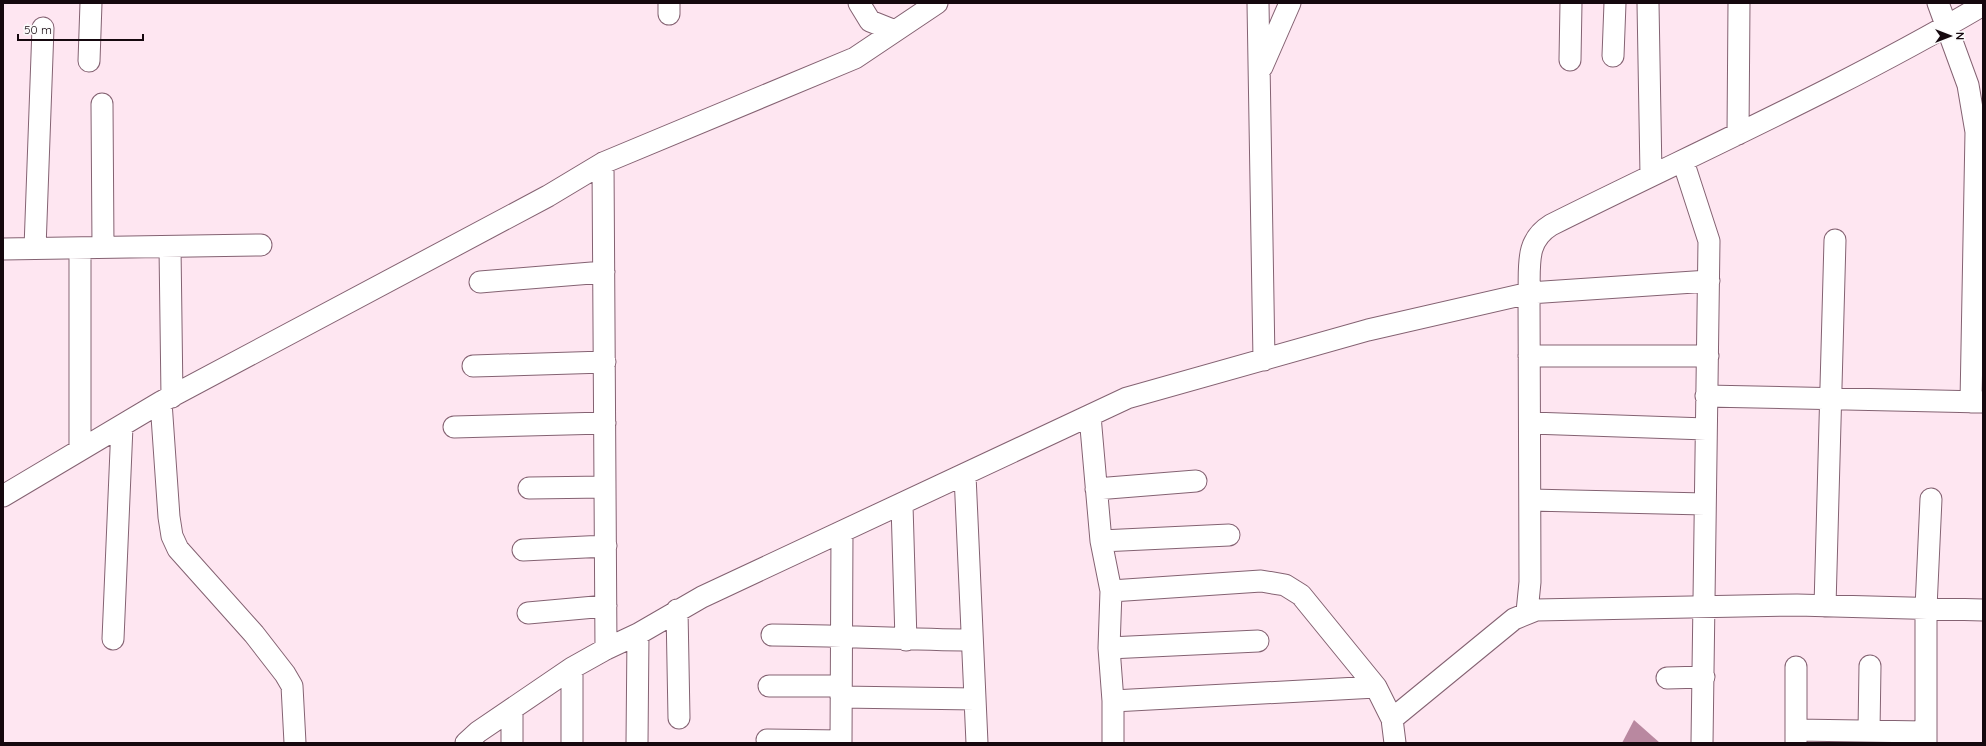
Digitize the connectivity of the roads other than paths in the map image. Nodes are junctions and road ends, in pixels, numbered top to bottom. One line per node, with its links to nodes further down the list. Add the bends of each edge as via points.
1 (91, 3): 17 (street)
2 (860, 3): 14 (street, via 870,21)
3 (937, 3): 14 (street)
4 (1258, 3): 18 (street)
5 (1290, 3): 18 (street)
6 (1571, 3): 16 (street)
7 (1615, 3): 15 (street)
8 (1648, 3): 24 (street)
9 (1739, 3): 21 (street)
10 (1938, 3): 12 (street)
11 (1983, 5): 12 (street)
12 (1946, 27): 20 (street, via 1968,85); 21 (street)
13 (44, 28): 29 (street)
14 (895, 32): 23 (street, via 855,58)
15 (1613, 56)
16 (1570, 60)
17 (89, 61)
18 (1259, 73): 39 (street)
19 (102, 104): 27 (street)
20 (1979, 132): 36 (street)
21 (1738, 134): 22 (street)
22 (1683, 161): 24 (street); 33 (street, via 1709,241)
23 (603, 163): 32 (street); 44 (street, via 548,196)
24 (1651, 175): 35 (street, via 1543,230 1535,238 1531,250)
25 (1835, 240): 43 (street)
26 (261, 245): 28 (street)
27 (103, 247): 28 (street); 30 (street)
28 (170, 247): 44 (street)
29 (35, 248): 30 (street); 31 (street)
30 (80, 248): 52 (street)
31 (3, 249)
32 (604, 272): 34 (street); 40 (street)
33 (1709, 280): 35 (street); 38 (street)
34 (480, 282)
35 (1528, 293): 37 (street); 39 (street, via 1368,330)
36 (1978, 298): 45 (street)
37 (1528, 356): 38 (street); 47 (street)
38 (1708, 356): 42 (street)
39 (1264, 360): 46 (street, via 1127,398)
40 (605, 362): 41 (street); 48 (street)
41 (473, 366)
42 (1706, 396): 43 (street); 51 (street)
43 (1832, 399): 45 (street); 71 (street)
44 (167, 400): 49 (street); 104 (street, via 168,517 172,536 178,549 254,634 285,674 292,686)
45 (1977, 402)
46 (1090, 416): 53 (street); 57 (street)
47 (1531, 423): 51 (street); 60 (street)
48 (605, 424): 50 (street); 55 (street)
49 (122, 426): 52 (street); 80 (street)
50 (454, 427)
51 (1706, 429): 61 (street)
52 (80, 450): 58 (street)
53 (965, 475): 62 (street); 82 (street)
54 (1196, 481): 57 (street)
55 (606, 487): 56 (street); 66 (street)
56 (529, 488)
57 (1096, 489): 65 (street)
58 (3, 496)
59 (1931, 499): 72 (street)
60 (1530, 500): 61 (street); 75 (street, via 1530,582)
61 (1705, 504): 70 (street)
62 (902, 505): 63 (street); 81 (street)
63 (842, 532): 73 (street); 79 (street)
64 (1229, 535): 65 (street)
65 (1100, 541): 68 (street)
66 (606, 546): 67 (street); 69 (street)
67 (523, 550)
68 (1111, 591): 84 (street); 92 (street, via 1261,581 1285,585 1302,595)
69 (606, 606): 76 (street); 85 (street)
70 (1704, 606): 71 (street); 75 (street); 89 (street)
71 (1825, 606): 72 (street)
72 (1926, 608): 74 (street); 101 (street)
73 (677, 610): 77 (street); 97 (street)
74 (1983, 610)
75 (1527, 612): 98 (street, via 1514,619)
76 (528, 613)
77 (638, 634): 85 (street); 108 (street)
78 (772, 635): 79 (street)
79 (841, 635): 81 (street); 93 (street)
80 (113, 639)
81 (906, 640): 82 (street)
82 (972, 640): 94 (street)
83 (1258, 641): 84 (street)
84 (1109, 648): 95 (street)
85 (606, 649): 88 (street)
86 (1870, 666): 99 (street)
87 (1796, 667): 100 (street)
88 (572, 668): 96 (street); 107 (street)
89 (1704, 677): 90 (street); 112 (street)
90 (1667, 678)
91 (770, 686): 93 (street)
92 (1376, 686): 95 (street); 98 (street)
93 (841, 691): 94 (street); 103 (street)
94 (975, 698): 109 (street)
95 (1113, 701): 110 (street)
96 (512, 711): 105 (street, via 478,732); 106 (street)
97 (679, 718)
98 (1392, 719): 111 (street)
99 (1869, 731): 100 (street); 101 (street)
100 (1796, 736)
101 (1926, 737)
102 (767, 740): 103 (street)
103 (841, 742)
104 (296, 743)
105 (466, 743)
106 (512, 743)
107 (572, 743)
108 (637, 743)
109 (977, 743)
110 (1113, 743)
111 (1395, 743)
112 (1702, 743)

